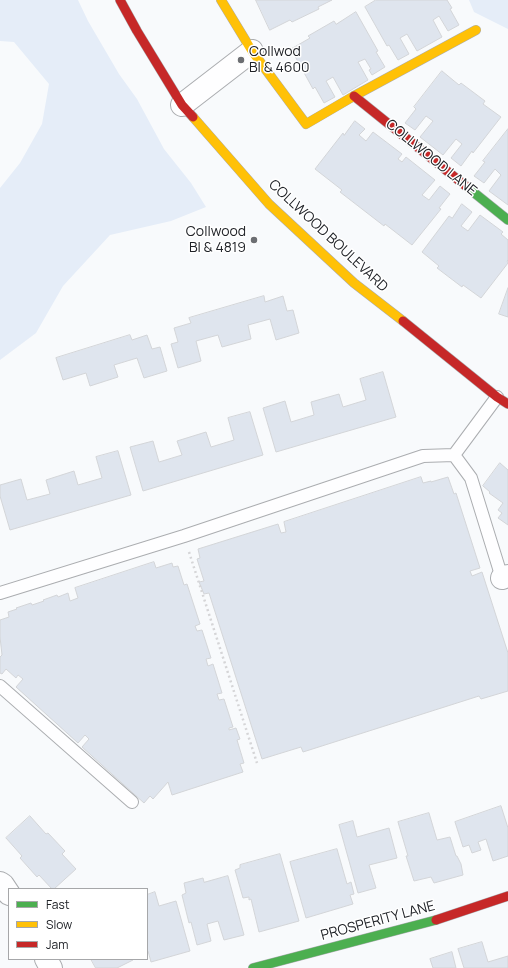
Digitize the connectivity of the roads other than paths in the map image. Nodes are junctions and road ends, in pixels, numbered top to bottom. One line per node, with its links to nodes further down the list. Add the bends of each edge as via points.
1 (120, 0): 6 (street, COLLWOOD BOULEVARD)
2 (221, 0): 4 (street)
3 (476, 30): 5 (street)
4 (252, 52): 5 (street, via 306,124); 6 (street)
5 (354, 96): 7 (street, COLLWOOD LANE)
6 (182, 105): 8 (street, COLLWOOD BOULEVARD, via 269,204 354,283)
7 (508, 220)
8 (497, 397): 9 (street, COLLWOOD BOULEVARD); 10 (lane)
9 (508, 404)
10 (454, 455): 11 (lane, via 471,478); 12 (lane, via 423,456 184,536)
11 (505, 577)
12 (0, 593)
13 (0, 686): 14 (lane)
14 (132, 802)
15 (0, 883): 16 (street)
16 (8, 892)
17 (508, 896): 18 (street, PROSPERITY LANE, via 441,919)
18 (254, 968)

